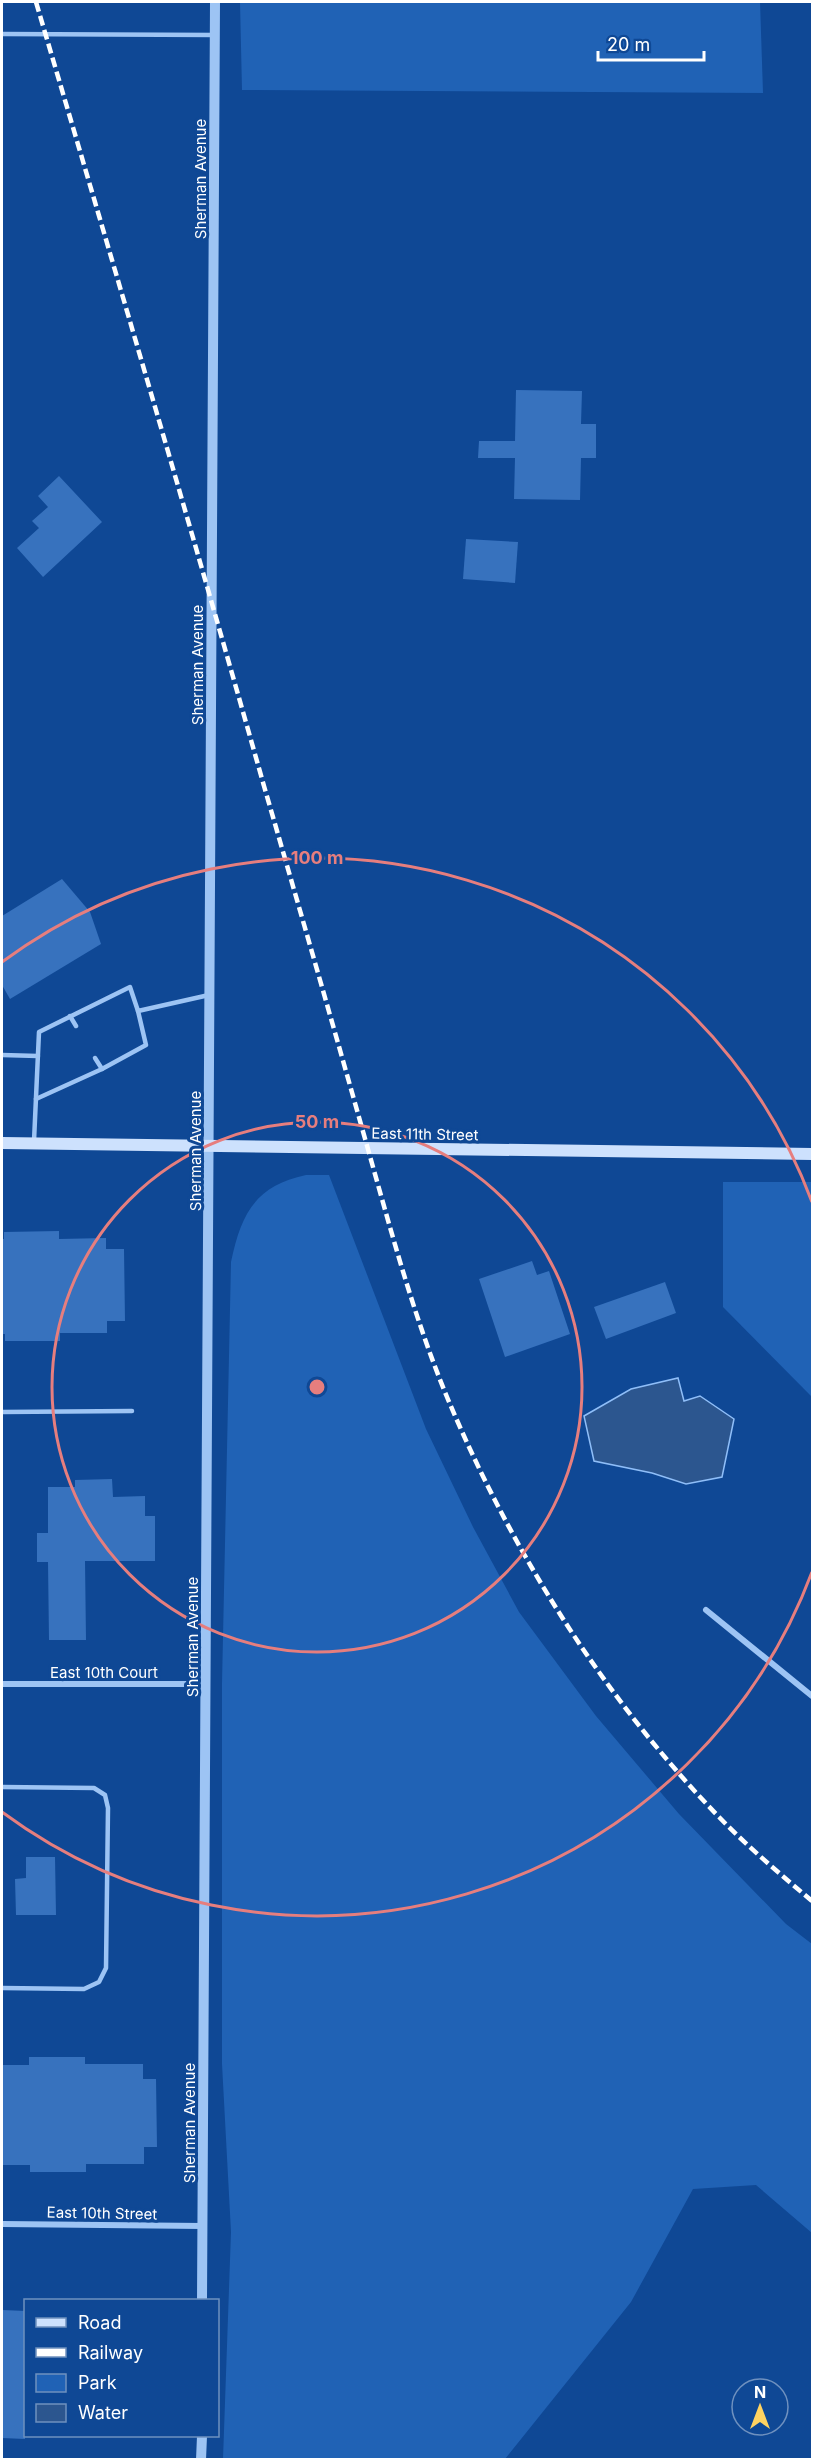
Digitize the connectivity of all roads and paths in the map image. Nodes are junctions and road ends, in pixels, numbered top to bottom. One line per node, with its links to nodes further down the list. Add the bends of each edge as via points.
1 (215, 2): 3 (street, Sherman Avenue)
2 (2, 34): 3 (lane)
3 (215, 35): 4 (street, Sherman Avenue)
4 (211, 994): 5 (lane); 15 (street, Sherman Avenue)
5 (138, 1011): 6 (lane, via 130,987); 11 (lane, via 146,1045)
6 (70, 1016): 7 (lane); 9 (lane, via 39,1032)
7 (76, 1026)
8 (2, 1055): 9 (lane)
9 (38, 1056): 12 (lane)
10 (95, 1058): 11 (lane)
11 (102, 1069): 12 (lane)
12 (36, 1099): 14 (lane)
13 (2, 1143): 14 (main road, East 11th Street)
14 (34, 1144): 15 (main road, East 11th Street)
15 (210, 1145): 16 (main road, East 11th Street); 21 (street, Sherman Avenue)
16 (813, 1154)
17 (132, 1411): 18 (lane)
18 (2, 1412)
19 (706, 1610): 22 (street)
20 (2, 1684): 21 (street, East 10th Court)
21 (207, 1684): 26 (street, Sherman Avenue)
22 (813, 1696)
23 (2, 1786): 24 (lane, via 94,1788 105,1795 108,1808 106,1968 99,1982 84,1989)
24 (2, 1988)
25 (2, 2224): 26 (street, East 10th Street)
26 (203, 2226): 27 (street, Sherman Avenue)
27 (202, 2299)
28 (202, 2437): 29 (street)
29 (201, 2460)

